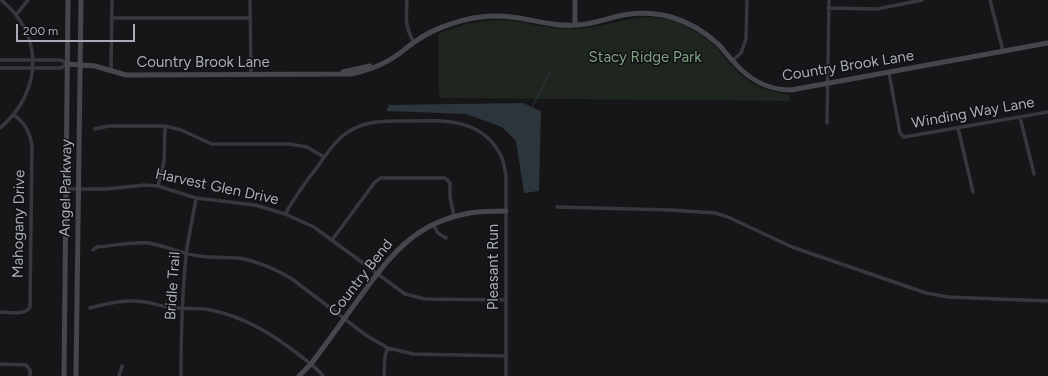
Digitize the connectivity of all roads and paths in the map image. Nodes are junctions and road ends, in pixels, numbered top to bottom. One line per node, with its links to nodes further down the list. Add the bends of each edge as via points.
1 (1, 0): 15 (street)
2 (28, 0): 15 (street)
3 (68, 0): 25 (street, Angel Parkway)
4 (81, 0): 26 (street, Angel Parkway)
5 (112, 0): 16 (street)
6 (250, 0): 17 (street)
7 (406, 0): 19 (street, via 407,25)
8 (575, 0): 18 (street)
9 (747, 0): 24 (street, via 746,39 741,52)
10 (829, 0): 14 (street)
11 (922, 0): 13 (street)
12 (990, 0): 21 (street)
13 (903, 2): 14 (street, via 877,9)
14 (828, 8): 32 (street)
15 (16, 15): 23 (street, via 28,36)
16 (111, 18): 17 (street); 29 (street)
17 (250, 18): 31 (street)
18 (575, 26): 19 (street, Country Brook Lane, via 505,16 485,16 450,24); 24 (street, Country Brook Lane, via 632,14 663,15 683,21 702,31)
19 (414, 42): 31 (street, Country Brook Lane, via 392,59 340,74)
20 (1048, 43): 21 (street, Country Brook Lane)
21 (1003, 51): 30 (street, Country Brook Lane)
22 (0, 60): 23 (street, Country Brook Lane)
23 (33, 60): 25 (street, Country Brook Lane, via 61,60); 28 (street)
24 (732, 61): 32 (street, Country Brook Lane, via 754,80 776,89 791,90)
25 (67, 64): 26 (street, Country Brook Lane); 28 (street, Country Brook Lane, via 61,68); 44 (street, Angel Parkway)
26 (80, 65): 29 (street, Country Brook Lane); 45 (street, Angel Parkway)
27 (0, 68): 28 (street, Country Brook Lane)
28 (33, 68): 34 (street, via 26,95)
29 (111, 71): 31 (street, Country Brook Lane, via 126,75)
30 (889, 72): 32 (street, Country Brook Lane); 39 (street, Winding Way Lane, via 900,133 903,136)
31 (250, 74)
32 (827, 84): 36 (street)
33 (1048, 112): 35 (street, Winding Way Lane)
34 (14, 114): 38 (street); 62 (street, Mahogany Drive, via 27,128 32,146 30,307 24,312)
35 (1020, 117): 39 (street, Winding Way Lane); 42 (street)
36 (828, 122)
37 (165, 126): 40 (street, via 108,126); 41 (street, via 212,144 289,144 306,147); 43 (street, via 164,161)
38 (0, 128)
39 (958, 128): 46 (street)
40 (95, 129)
41 (324, 157): 49 (street, Pleasant Run, via 343,136 367,123 434,120 460,123 474,128 496,147 506,176); 50 (street)
42 (1034, 174)
43 (158, 186): 45 (street, Harvest Glen Drive, via 137,185); 47 (street, Harvest Glen Drive)
44 (66, 189): 45 (street, Harvest Glen Drive); 70 (street, Angel Parkway)
45 (77, 190): 71 (street, Angel Parkway)
46 (973, 192)
47 (196, 198): 50 (street, Harvest Glen Drive, via 255,205); 56 (street, Bridle Trail)
48 (557, 207): 59 (street, via 716,213 792,247 926,293 948,297)
49 (506, 211): 51 (street, Country Bend); 58 (street, Pleasant Run)
50 (285, 214): 54 (street, Harvest Glen Drive, via 314,227)
51 (454, 216): 52 (street, Country Bend); 54 (street, via 450,183 447,179 384,177 378,179)
52 (433, 224): 53 (street, via 438,233); 57 (street, Country Bend, via 418,232 399,248)
53 (446, 238)
54 (332, 240): 57 (street, Harvest Glen Drive)
55 (93, 250): 56 (street, via 97,247 138,242)
56 (186, 254): 61 (street, Bridle Trail); 63 (street, via 238,258 262,264 292,280)
57 (377, 274): 58 (street, Harvest Glen Drive, via 416,298); 63 (street, Country Bend)
58 (506, 300): 65 (street, Pleasant Run)
59 (1048, 301)
60 (90, 308): 61 (street, via 132,301)
61 (182, 308): 67 (street, via 210,310 250,322); 73 (street, Bridle Trail)
62 (0, 312)
63 (344, 319): 64 (street); 67 (street, Country Bend)
64 (388, 348): 65 (street, via 413,354); 76 (street)
65 (506, 356): 77 (street, Pleasant Run)
66 (0, 364): 69 (street, via 26,365 30,370)
67 (311, 364): 74 (street, Country Bend); 75 (street)
68 (122, 366): 72 (street)
69 (30, 376)
70 (64, 376)
71 (76, 376)
72 (118, 376)
73 (181, 376)
74 (299, 376)
75 (323, 376)
76 (384, 376)
77 (506, 376)

